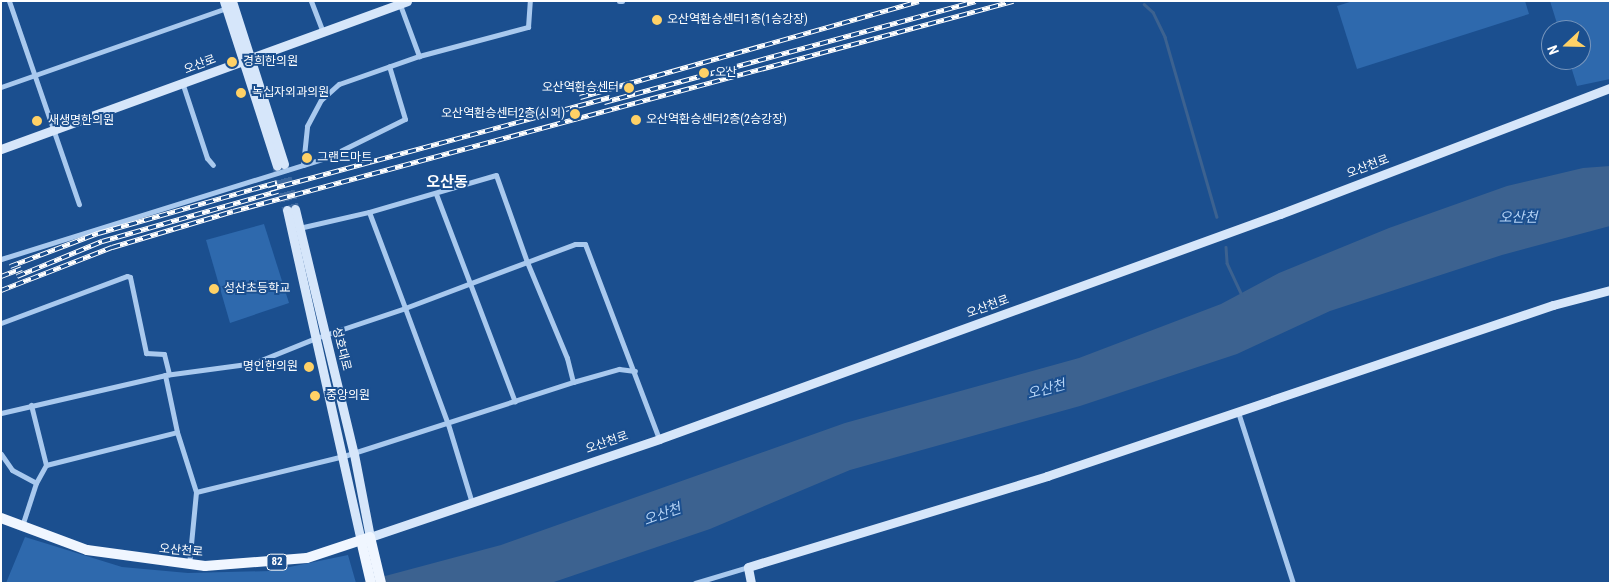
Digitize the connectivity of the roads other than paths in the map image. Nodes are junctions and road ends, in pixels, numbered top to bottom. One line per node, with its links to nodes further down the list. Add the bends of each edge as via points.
1 (9, 1): 10 (street)
2 (312, 1): 6 (street)
3 (530, 1): 7 (street, via 528,27)
4 (402, 2): 6 (street, 오산로); 7 (street)
5 (228, 3): 8 (street); 10 (street)
6 (323, 34): 8 (street, 오산로)
7 (419, 56): 9 (street)
8 (248, 60): 11 (street, 오산로); 17 (street)
9 (389, 66): 18 (street, via 339,84 321,100 307,126); 18 (street, via 405,119 326,158)
10 (35, 75): 12 (street); 14 (street)
11 (183, 85): 14 (street, 오산로); 16 (street, via 207,158)
12 (1, 87)
13 (1610, 88): 39 (street, 오산천로, via 1271,217)
14 (54, 130): 15 (street, 오산로); 20 (street)
15 (1, 149)
16 (213, 165)
17 (281, 165)
18 (303, 165): 23 (street)
19 (436, 194): 21 (street); 24 (street, via 496,174); 25 (street)
20 (79, 204)
21 (368, 212): 22 (street); 27 (street)
22 (299, 228): 29 (street, 성호대로); 29 (street, 성호대로, via 291,210)
23 (1, 259)
24 (527, 262): 25 (street); 30 (street, via 575,244 585,244); 32 (street, via 567,358)
25 (470, 284): 27 (street); 33 (street)
26 (1610, 290): 35 (street, via 1554,305)
27 (405, 308): 29 (street); 37 (street)
28 (1, 323): 31 (street, via 127,276 130,277 146,353 164,354)
29 (320, 336): 31 (street, via 254,364); 41 (street, 성호대로); 42 (street, 성호대로)
30 (634, 371): 32 (street, via 620,370); 39 (street)
31 (167, 375): 34 (street, via 44,405); 38 (street)
32 (573, 382): 33 (street)
33 (515, 402): 37 (street)
34 (30, 405): 36 (street); 43 (street)
35 (1238, 412): 51 (street, via 1047,476); 56 (street)
36 (1, 413)
37 (448, 424): 41 (street); 46 (street)
38 (177, 432): 43 (street); 45 (street)
39 (659, 438): 46 (street, 오산천로)
40 (1, 454): 44 (street, via 12,470)
41 (354, 454): 42 (street); 49 (street, 성호대로)
42 (344, 456): 45 (street); 49 (street, 성호대로)
43 (46, 465): 44 (street)
44 (36, 483): 48 (street)
45 (196, 492): 50 (street)
46 (472, 503): 49 (street, 오산천로)
47 (1, 518): 48 (main road, 오산천로 / 82)
48 (22, 526): 50 (main road, 오산천로 / 82, via 87,550)
49 (367, 543): 50 (main road, 오산천로 / 82, via 306,558 266,563); 52 (main road, 성호대로); 53 (main road, 성호대로)
50 (189, 565)
51 (748, 567): 54 (street); 55 (street)
52 (371, 583)
53 (381, 583)
54 (694, 583)
55 (751, 583)
56 (1293, 583)

